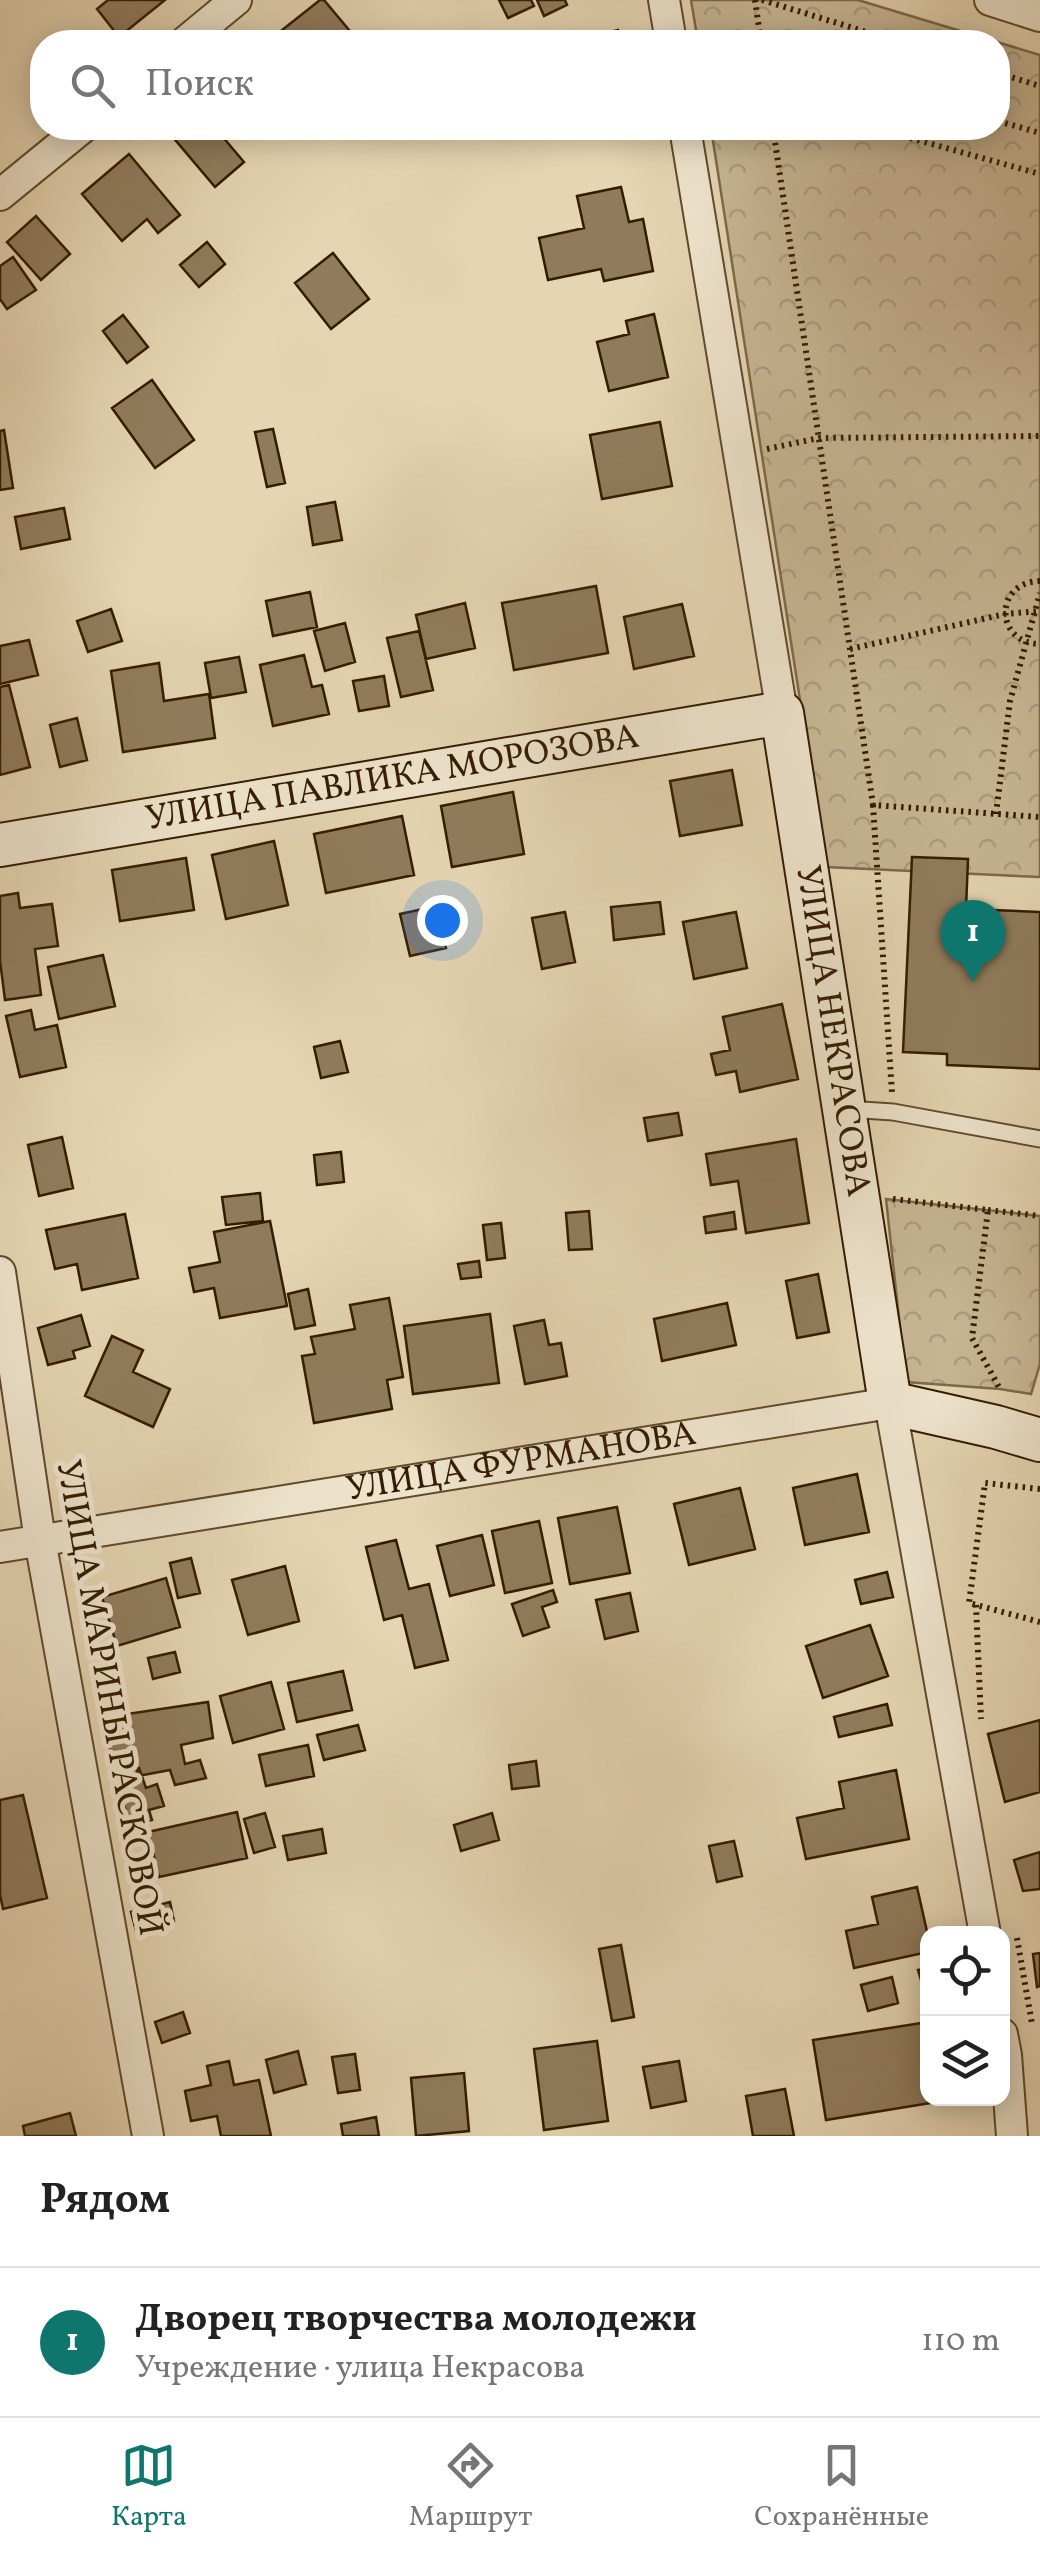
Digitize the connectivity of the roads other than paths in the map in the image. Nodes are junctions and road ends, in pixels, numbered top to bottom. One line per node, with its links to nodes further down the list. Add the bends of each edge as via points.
1 (236, 0): 5 (street)
2 (664, 0): 6 (street)
3 (990, 0): 4 (street)
4 (1040, 16)
5 (200, 30)
6 (669, 30)
7 (68, 140): 9 (street)
8 (687, 140): 10 (street, УЛИЦА НЕКРАСОВА)
9 (0, 196)
10 (782, 713): 11 (street, УЛИЦА ПАВЛИКА МОРОЗОВА); 12 (street, УЛИЦА НЕКРАСОВА)
11 (0, 845)
12 (844, 1108): 13 (lane); 15 (street, УЛИЦА НЕКРАСОВА)
13 (1040, 1139)
14 (0, 1272): 17 (street, УЛИЦА МАРИНЫ РАСКОВОЙ)
15 (890, 1403): 16 (street, УЛИЦА ФУРМАНОВА); 17 (street, УЛИЦА ФУРМАНОВА); 19 (street, УЛИЦА НЕКРАСОВА)
16 (1040, 1440)
17 (40, 1540): 18 (street, УЛИЦА ФУРМАНОВА); 21 (street, УЛИЦА МАРИНЫ РАСКОВОЙ)
18 (0, 1547)
19 (984, 1926)
20 (1009, 2106): 22 (street)
21 (148, 2136)
22 (1012, 2136)

